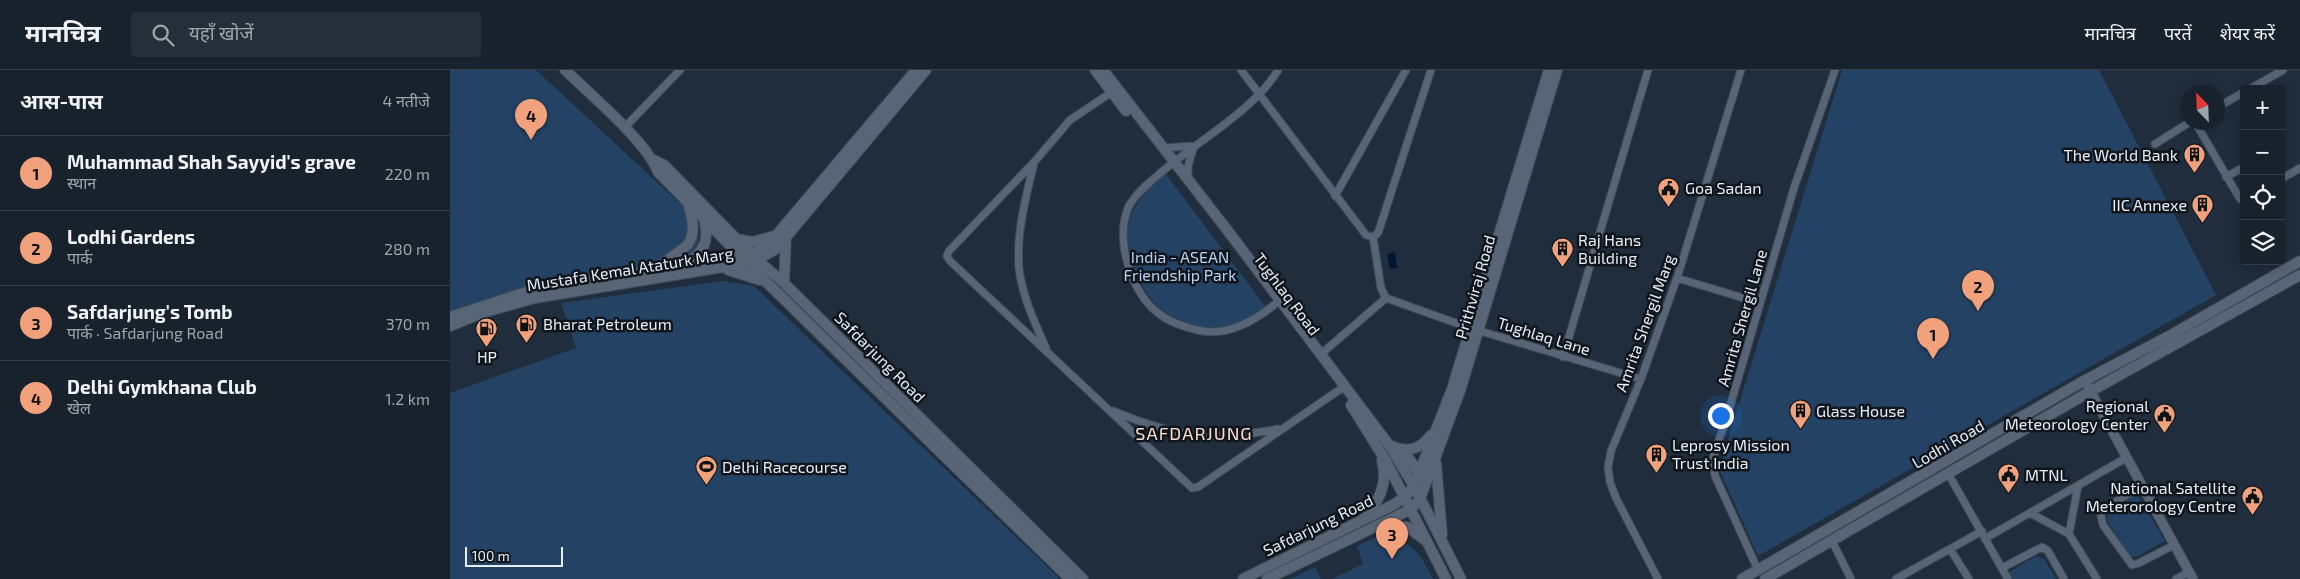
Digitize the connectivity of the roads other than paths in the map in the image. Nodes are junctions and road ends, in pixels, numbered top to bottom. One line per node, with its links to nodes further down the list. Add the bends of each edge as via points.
1 (566, 70): 22 (main road, Safdarjung Road)
2 (680, 70): 22 (street)
3 (916, 70): 40 (main road)
4 (926, 70): 40 (main road)
5 (1094, 70): 18 (main road, Tughlaq Road)
6 (1103, 70): 18 (main road, Tughlaq Road)
7 (1241, 70): 20 (street)
8 (1278, 70): 20 (street)
9 (1406, 70): 36 (street)
10 (1431, 70): 43 (street, via 1378,233)
11 (1549, 70): 59 (main road, Prithviraj Road)
12 (1557, 70): 59 (main road, Prithviraj Road)
13 (1648, 70): 62 (street)
14 (1741, 70): 51 (street, Amrita Shergil Marg)
15 (1835, 70): 56 (street, Amrita Shergil Lane, via 1794,188)
16 (2283, 70): 17 (street)
17 (2257, 85)
18 (1114, 90): 27 (main road, Tughlaq Road); 29 (street, via 1070,120); 30 (main road, Tughlaq Road)
19 (2240, 94): 21 (street)
20 (1260, 95): 26 (street); 36 (street)
21 (2225, 103)
22 (624, 128): 28 (main road, Safdarjung Road)
23 (2180, 128): 25 (street)
24 (2200, 130): 33 (street)
25 (2155, 144)
26 (1194, 146): 27 (street); 30 (street); 35 (street)
27 (1163, 148): 30 (main road, Tughlaq Road)
28 (654, 160): 38 (main road, Safdarjung Road, via 658,172); 44 (main road, Safdarjung Road, via 664,165)
29 (1035, 162): 60 (street, via 1022,222 1020,270 1030,311); 60 (street, via 947,256)
30 (1171, 164): 35 (main road, Tughlaq Road); 55 (main road, Tughlaq Road); 55 (street, via 1142,189 1128,208 1124,228 1123,249 1129,270 1149,306 1181,327 1211,333 1240,326)
31 (2300, 168): 34 (street)
32 (2240, 169): 33 (street)
33 (2226, 177): 37 (street)
34 (2285, 177)
35 (1188, 179): 55 (main road, Tughlaq Road)
36 (1335, 196): 43 (street, via 1366,235)
37 (2240, 199)
38 (688, 203): 39 (main road, Safdarjung Road); 48 (main road, via 693,223 690,242)
39 (704, 218): 45 (main road, Safdarjung Road); 47 (main road, via 706,244 696,257)
40 (793, 221): 41 (main road); 42 (main road)
41 (775, 236): 44 (main road, via 752,242); 45 (main road)
42 (786, 236): 45 (main road, via 776,249); 53 (main road)
43 (1373, 237): 54 (street, via 1381,288)
44 (736, 238): 45 (main road, Safdarjung Road)
45 (750, 259): 47 (main road, Mustafa Kemal Ataturk Marg); 49 (main road, Mustafa Kemal Ataturk Marg); 52 (main road, Safdarjung Road); 53 (main road, Safdarjung Road)
46 (2300, 261): 64 (main road, Lodhi Road)
47 (682, 266): 48 (main road, Mustafa Kemal Ataturk Marg)
48 (660, 268): 57 (main road, Mustafa Kemal Ataturk Marg, via 532,290)
49 (717, 268): 52 (main road); 58 (main road, Mustafa Kemal Ataturk Marg, via 535,298)
50 (2300, 275): 66 (main road, Lodhi Road)
51 (1677, 278): 56 (street); 63 (street, Amrita Shergil Marg)
52 (765, 282): 99 (main road, Safdarjung Road)
53 (784, 283): 100 (main road, Safdarjung Road)
54 (1386, 298): 59 (street, Tughlaq Lane); 61 (street)
55 (1278, 302): 61 (main road, Tughlaq Road); 65 (main road, Tughlaq Road)
56 (1760, 303): 97 (street, Amrita Shergil Lane, via 1712,464 1714,476)
57 (450, 317)
58 (450, 326)
59 (1474, 329): 62 (street, Tughlaq Lane); 68 (main road, Prithviraj Road); 74 (main road, Prithviraj Road, via 1460,391)
60 (1047, 351): 67 (street)
61 (1322, 354): 65 (main road, Tughlaq Road)
62 (1563, 357): 63 (street, Tughlaq Lane)
63 (1641, 379): 105 (street, Amrita Shergil Marg, via 1608,467 1616,498)
64 (2085, 381): 66 (street); 97 (main road, Lodhi Road)
65 (1343, 388): 69 (street); 70 (main road, Tughlaq Road); 72 (main road, Tughlaq Road)
66 (2091, 391): 73 (street); 76 (main road, Lodhi Road)
67 (1108, 409): 69 (street, via 1151,426 1195,436); 69 (street, via 1189,487 1195,488)
68 (1436, 428): 71 (main road, via 1418,448); 75 (main road, Prithviraj Road)
69 (1281, 429)
70 (1388, 444): 71 (main road); 77 (main road, Tughlaq Road)
71 (1402, 449): 75 (main road)
72 (1379, 450): 80 (main road, Tughlaq Road); 84 (main road, via 1384,470 1383,489)
73 (2126, 458): 78 (street); 79 (street)
74 (1436, 459): 81 (main road, Prithviraj Road); 90 (main road)
75 (1419, 473): 77 (main road, Prithviraj Road)
76 (1949, 475): 86 (street); 89 (main road, Lodhi Road)
77 (1414, 486): 80 (main road, Prithviraj Road); 81 (main road, Tughlaq Road)
78 (2078, 486): 83 (street); 87 (street)
79 (2140, 486): 92 (street); 92 (street, via 2104,509 2100,516 2103,525 2132,565)
80 (1405, 497): 82 (main road, Tughlaq Road); 84 (main road, Safdarjung Road)
81 (1420, 499): 82 (main road, Prithviraj Road); 90 (main road, Tughlaq Road)
82 (1411, 508): 85 (main road, Safdarjung Road); 91 (main road, Tughlaq Road)
83 (2030, 513): 87 (street); 88 (street)
84 (1363, 520): 93 (main road, Safdarjung Road)
85 (1374, 528): 91 (main road, via 1407,527); 95 (main road, Safdarjung Road)
86 (1982, 531): 88 (street); 94 (street)
87 (2069, 534): 113 (street)
88 (1986, 538): 96 (street)
89 (1832, 541): 107 (main road, Lodhi Road); 108 (street)
90 (1443, 542): 104 (main road, Tughlaq Road)
91 (1429, 544): 103 (main road, Tughlaq Road)
92 (2174, 544): 98 (street)
93 (1308, 547): 95 (main road); 101 (main road, Safdarjung Road)
94 (1950, 549): 109 (street); 110 (street)
95 (1312, 557): 102 (main road, Safdarjung Road)
96 (2002, 568): 111 (street); 112 (street, via 2042,547 2048,551)
97 (1758, 570): 106 (main road, Lodhi Road)
98 (2191, 575): 114 (street)
99 (1070, 579)
100 (1083, 579)
101 (1243, 579)
102 (1267, 579)
103 (1446, 579)
104 (1462, 579)
105 (1658, 579)
106 (1742, 579)
107 (1765, 579)
108 (1851, 579)
109 (1896, 579)
110 (1968, 579)
111 (2008, 579)
112 (2064, 579)
113 (2097, 579)
114 (2176, 579)

